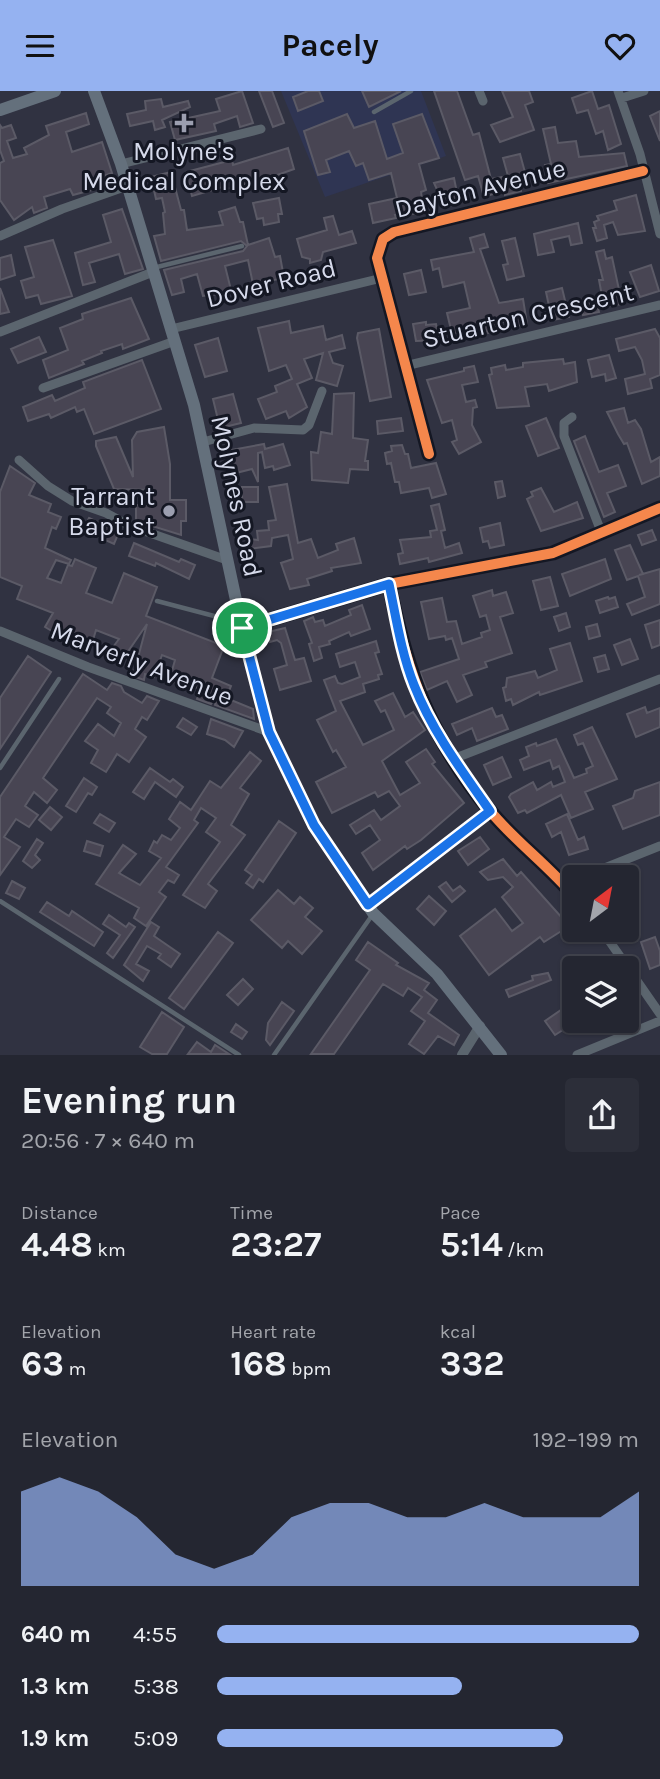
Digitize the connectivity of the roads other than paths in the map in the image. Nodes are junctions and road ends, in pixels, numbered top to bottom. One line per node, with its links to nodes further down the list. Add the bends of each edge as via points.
1 (55, 91): 8 (main road)
2 (94, 91): 11 (main road, Molynes Road)
3 (411, 91): 9 (lane)
4 (479, 91): 7 (street)
5 (644, 91): 6 (street)
6 (620, 95): 12 (street)
7 (483, 101)
8 (0, 110)
9 (374, 112)
10 (261, 129): 11 (street)
11 (121, 164): 13 (main road, Molynes Road)
12 (643, 171): 14 (street); 18 (street, Dayton Avenue, via 394,232 379,245)
13 (127, 186): 15 (street); 17 (main road, Molynes Road)
14 (660, 234)
15 (0, 236)
16 (242, 246): 17 (lane)
17 (153, 270): 20 (street); 21 (main road, Molynes Road)
18 (382, 278): 21 (street, Dover Road); 22 (street, Dayton Avenue)
19 (660, 305): 22 (street, Stuarton Crescent)
20 (0, 332)
21 (173, 335): 23 (street, Dover Road); 26 (main road, Molynes Road)
22 (405, 366): 27 (street, Dayton Avenue)
23 (43, 388)
24 (322, 391): 26 (street, via 303,430 254,428)
25 (572, 417): 30 (street, via 564,423 564,436)
26 (203, 442): 31 (main road, Molynes Road)
27 (429, 454)
28 (19, 460): 31 (street, via 72,501)
29 (660, 508): 30 (street)
30 (602, 534): 32 (street, via 527,560)
31 (227, 560): 34 (main road, Molynes Road)
32 (389, 584): 34 (street); 39 (street, via 414,685)
33 (157, 601): 34 (lane)
34 (242, 625): 38 (main road, Molynes Road)
35 (0, 631): 38 (street, Marverly Avenue)
36 (59, 679): 40 (lane)
37 (660, 679): 39 (street)
38 (269, 732): 46 (main road, Molynes Road, via 314,825)
39 (453, 759): 41 (street)
40 (0, 768)
41 (490, 811): 44 (street); 46 (street)
42 (660, 846): 43 (street)
43 (612, 865)
44 (562, 882)
45 (0, 901): 51 (lane)
46 (371, 909): 50 (main road, Molynes Road, via 437,974); 52 (lane)
47 (610, 942): 48 (street)
48 (660, 1014)
49 (660, 1021): 55 (street)
50 (480, 1026): 53 (street); 54 (main road, Molynes Road)
51 (239, 1055)
52 (274, 1055)
53 (462, 1055)
54 (501, 1055)
55 (577, 1055)

